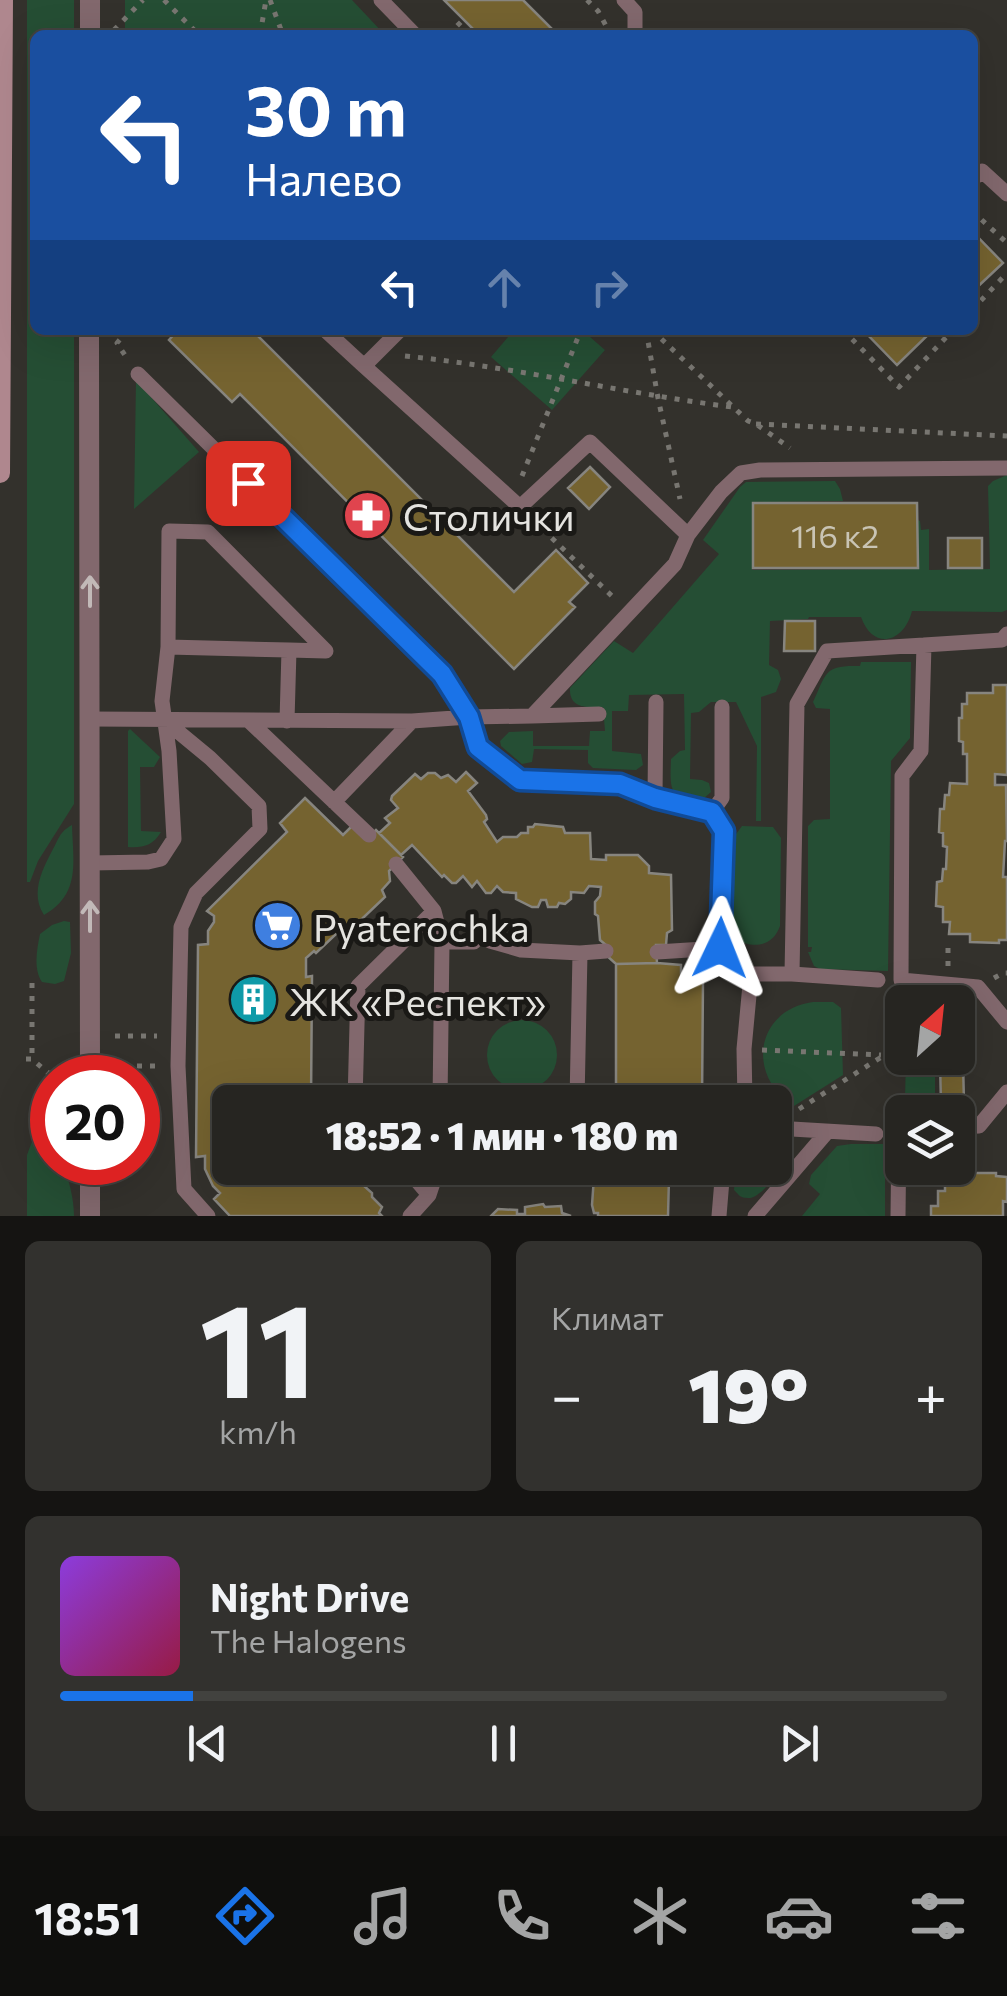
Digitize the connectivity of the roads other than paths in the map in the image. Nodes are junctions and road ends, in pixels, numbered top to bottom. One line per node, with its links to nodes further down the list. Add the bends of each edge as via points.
1 (3, 0): 16 (main road)
2 (90, 0): 5 (street)
3 (382, 0): 6 (lane)
4 (635, 4): 7 (lane)
5 (90, 30)
6 (410, 30)
7 (635, 30)
8 (978, 175): 9 (lane, via 982,171)
9 (1007, 194)
10 (90, 335): 27 (street, one-way to 10)
11 (330, 335): 13 (lane)
12 (395, 335): 13 (lane)
13 (364, 366): 17 (lane, via 520,507 590,442)
14 (138, 374): 26 (lane, via 442,674)
15 (1007, 468): 17 (lane, via 741,473)
16 (0, 472)
17 (688, 535): 25 (lane, via 675,564)
18 (1007, 634): 19 (lane, via 1002,640)
19 (924, 645): 45 (lane, via 827,651 797,704); 46 (lane, via 921,750 902,776)
20 (168, 647): 21 (lane); 21 (lane, via 170,531 208,532 326,651); 28 (lane)
21 (289, 650): 30 (lane)
22 (656, 702): 32 (lane)
23 (722, 706): 34 (lane, via 722,798)
24 (600, 714): 25 (lane)
25 (532, 716): 26 (lane)
26 (469, 717): 31 (lane); 32 (lane, via 478,747 520,780 620,784)
27 (90, 719): 28 (lane); 36 (street)
28 (164, 720): 29 (lane); 36 (lane, via 174,756 174,839 161,859); 65 (lane, via 259,806 260,829 196,893 181,927 184,1189)
29 (248, 720): 30 (lane); 33 (lane)
30 (288, 721): 31 (lane)
31 (412, 721): 33 (lane)
32 (655, 798): 34 (lane)
33 (334, 802): 35 (lane)
34 (712, 812): 40 (lane, via 724,831)
35 (368, 835)
36 (90, 863): 48 (street, one-way to 36)
37 (396, 864): 38 (lane)
38 (434, 911): 39 (lane); 49 (lane, via 358,986)
39 (442, 942): 43 (lane); 50 (lane)
40 (720, 948): 42 (lane); 44 (lane)
41 (606, 951): 43 (lane)
42 (656, 952)
43 (580, 953): 51 (lane)
44 (751, 974): 45 (lane); 52 (lane)
45 (792, 974): 46 (lane)
46 (889, 980): 47 (lane, via 978,987)
47 (1007, 1022)
48 (89, 1055)
49 (355, 1085)
50 (440, 1085)
51 (576, 1085)
52 (745, 1085)
53 (1007, 1092): 54 (lane)
54 (975, 1126)
55 (792, 1129): 57 (lane)
56 (885, 1131): 57 (lane)
57 (827, 1132): 68 (lane)
58 (90, 1185): 64 (street)
59 (420, 1185): 63 (lane)
60 (432, 1185): 63 (lane)
61 (721, 1185): 67 (lane)
62 (895, 1185): 69 (lane)
63 (429, 1195): 66 (lane)
64 (90, 1216)
65 (208, 1216)
66 (410, 1216)
67 (719, 1216)
68 (756, 1216)
69 (898, 1216)

